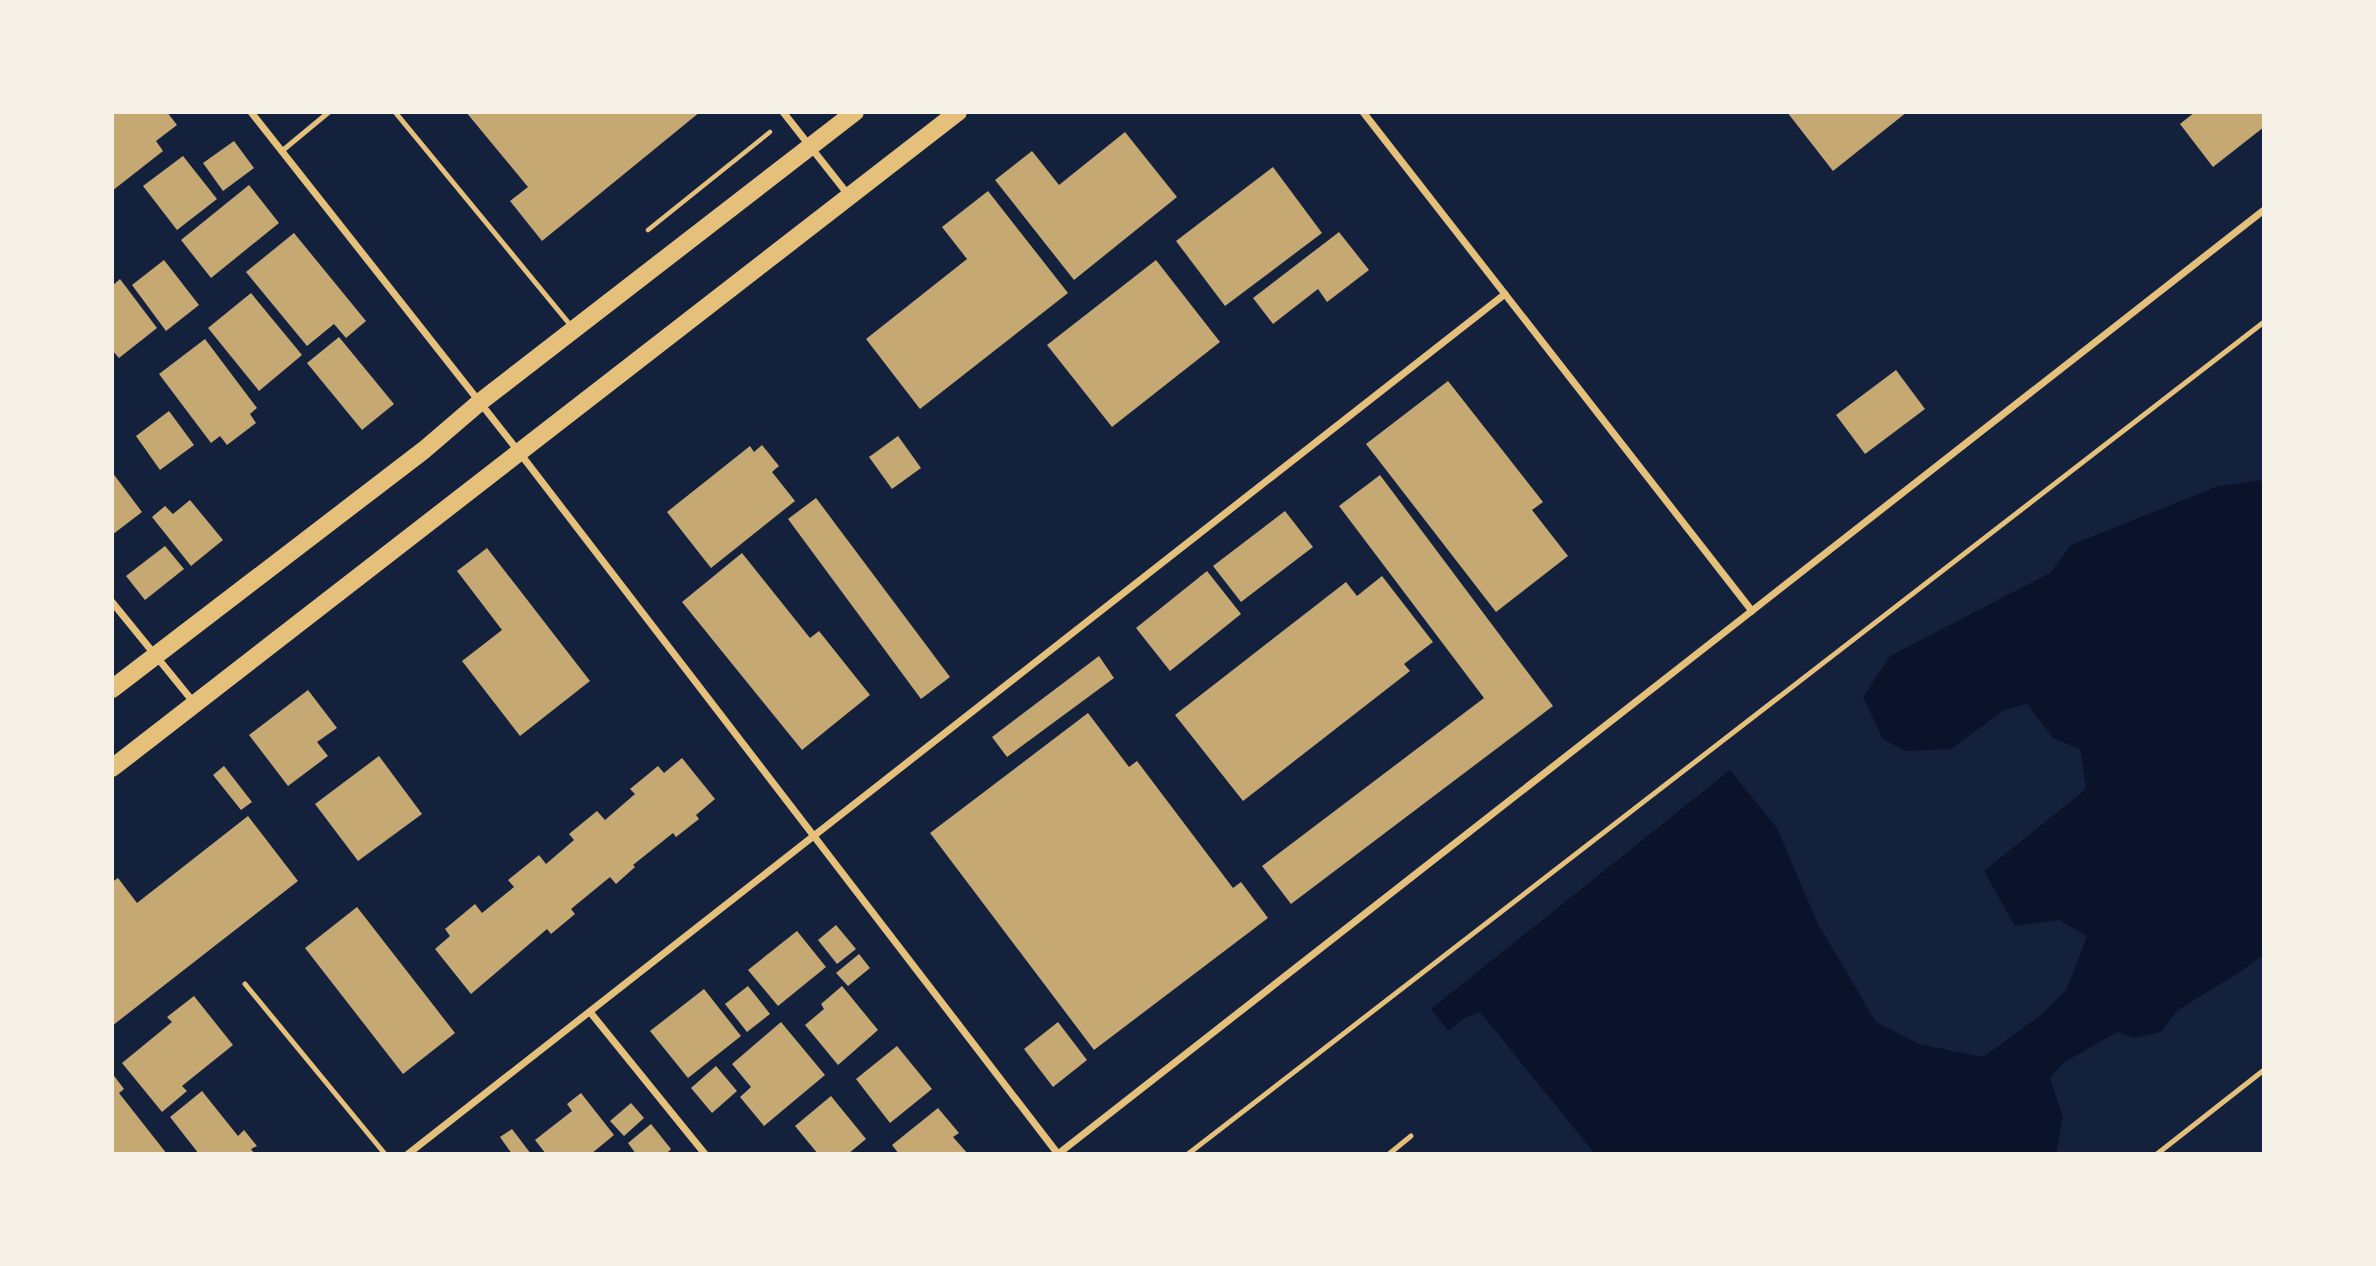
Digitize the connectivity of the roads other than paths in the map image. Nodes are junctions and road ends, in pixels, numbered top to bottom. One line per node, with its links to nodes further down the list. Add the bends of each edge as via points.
1 (251, 112): 9 (street)
2 (329, 112): 9 (lane)
3 (395, 112): 14 (lane)
4 (783, 112): 8 (street)
5 (855, 112): 8 (main road)
6 (958, 112): 10 (main road)
7 (1363, 112): 12 (street)
8 (811, 147): 10 (street); 14 (main road)
9 (282, 151): 15 (street)
10 (850, 198): 16 (main road)
11 (2264, 210): 18 (street)
12 (1505, 294): 18 (street); 23 (street)
13 (2264, 322): 32 (lane)
14 (574, 329): 15 (main road)
15 (480, 402): 16 (street); 19 (main road, via 424,450)
16 (519, 453): 21 (main road); 23 (street)
17 (112, 602): 19 (street)
18 (1752, 611): 31 (street)
19 (156, 654): 20 (main road); 21 (street)
20 (112, 689)
21 (195, 704): 22 (main road)
22 (112, 768)
23 (815, 836): 25 (street); 31 (street)
24 (245, 984): 28 (lane)
25 (590, 1012): 29 (street); 30 (street)
26 (2264, 1070): 34 (lane)
27 (1411, 1136): 33 (lane)
28 (385, 1154)
29 (408, 1154)
30 (705, 1154)
31 (1058, 1154)
32 (1188, 1154)
33 (1389, 1154)
34 (2157, 1154)

